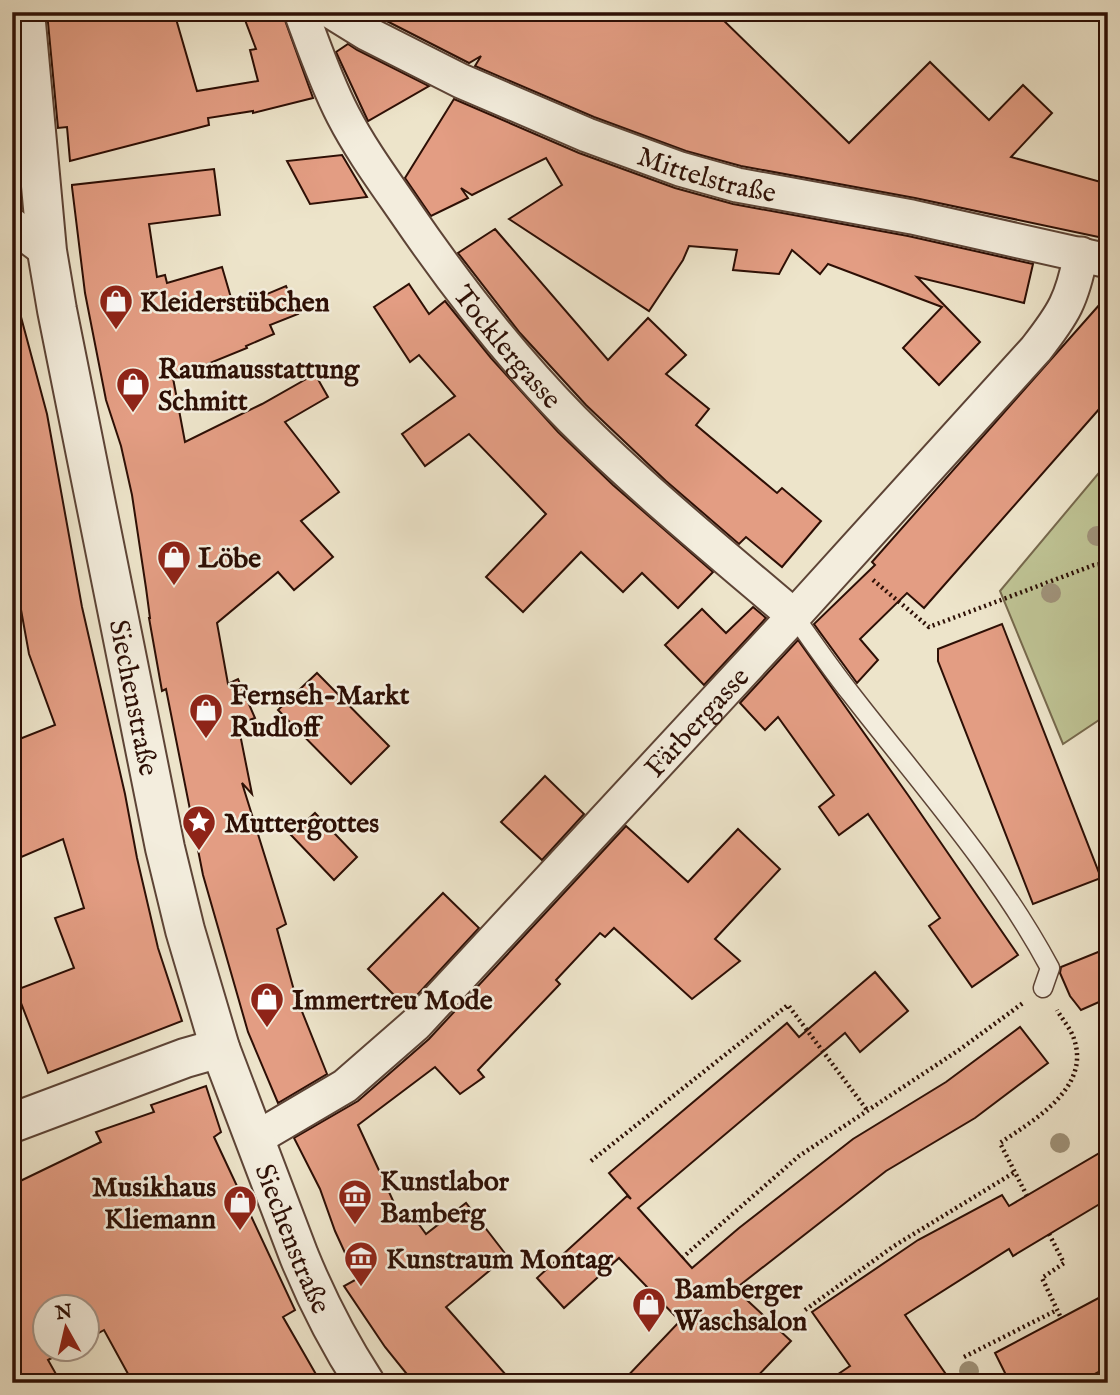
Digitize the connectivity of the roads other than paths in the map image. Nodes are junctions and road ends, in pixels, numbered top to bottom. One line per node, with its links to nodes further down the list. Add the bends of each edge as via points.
1 (25, 12): 5 (street, Siechenstraße)
2 (301, 12): 7 (street, Tocklergasse, via 344,116 458,289 572,419)
3 (332, 12): 6 (street, Mittelstraße, via 461,81 680,169)
4 (12, 225): 5 (street)
5 (47, 251): 9 (street, Siechenstraße, via 165,848)
6 (1094, 258): 7 (street, Färbergasse, via 1036,349)
7 (794, 616): 8 (lane, via 987,870 1038,946 1049,968); 11 (street, Färbergasse, via 416,1024 345,1086)
8 (1043, 988)
9 (220, 1048): 10 (street); 11 (street, Siechenstraße)
10 (12, 1123)
11 (255, 1139): 12 (street, Siechenstraße, via 311,1285)
12 (356, 1368)

